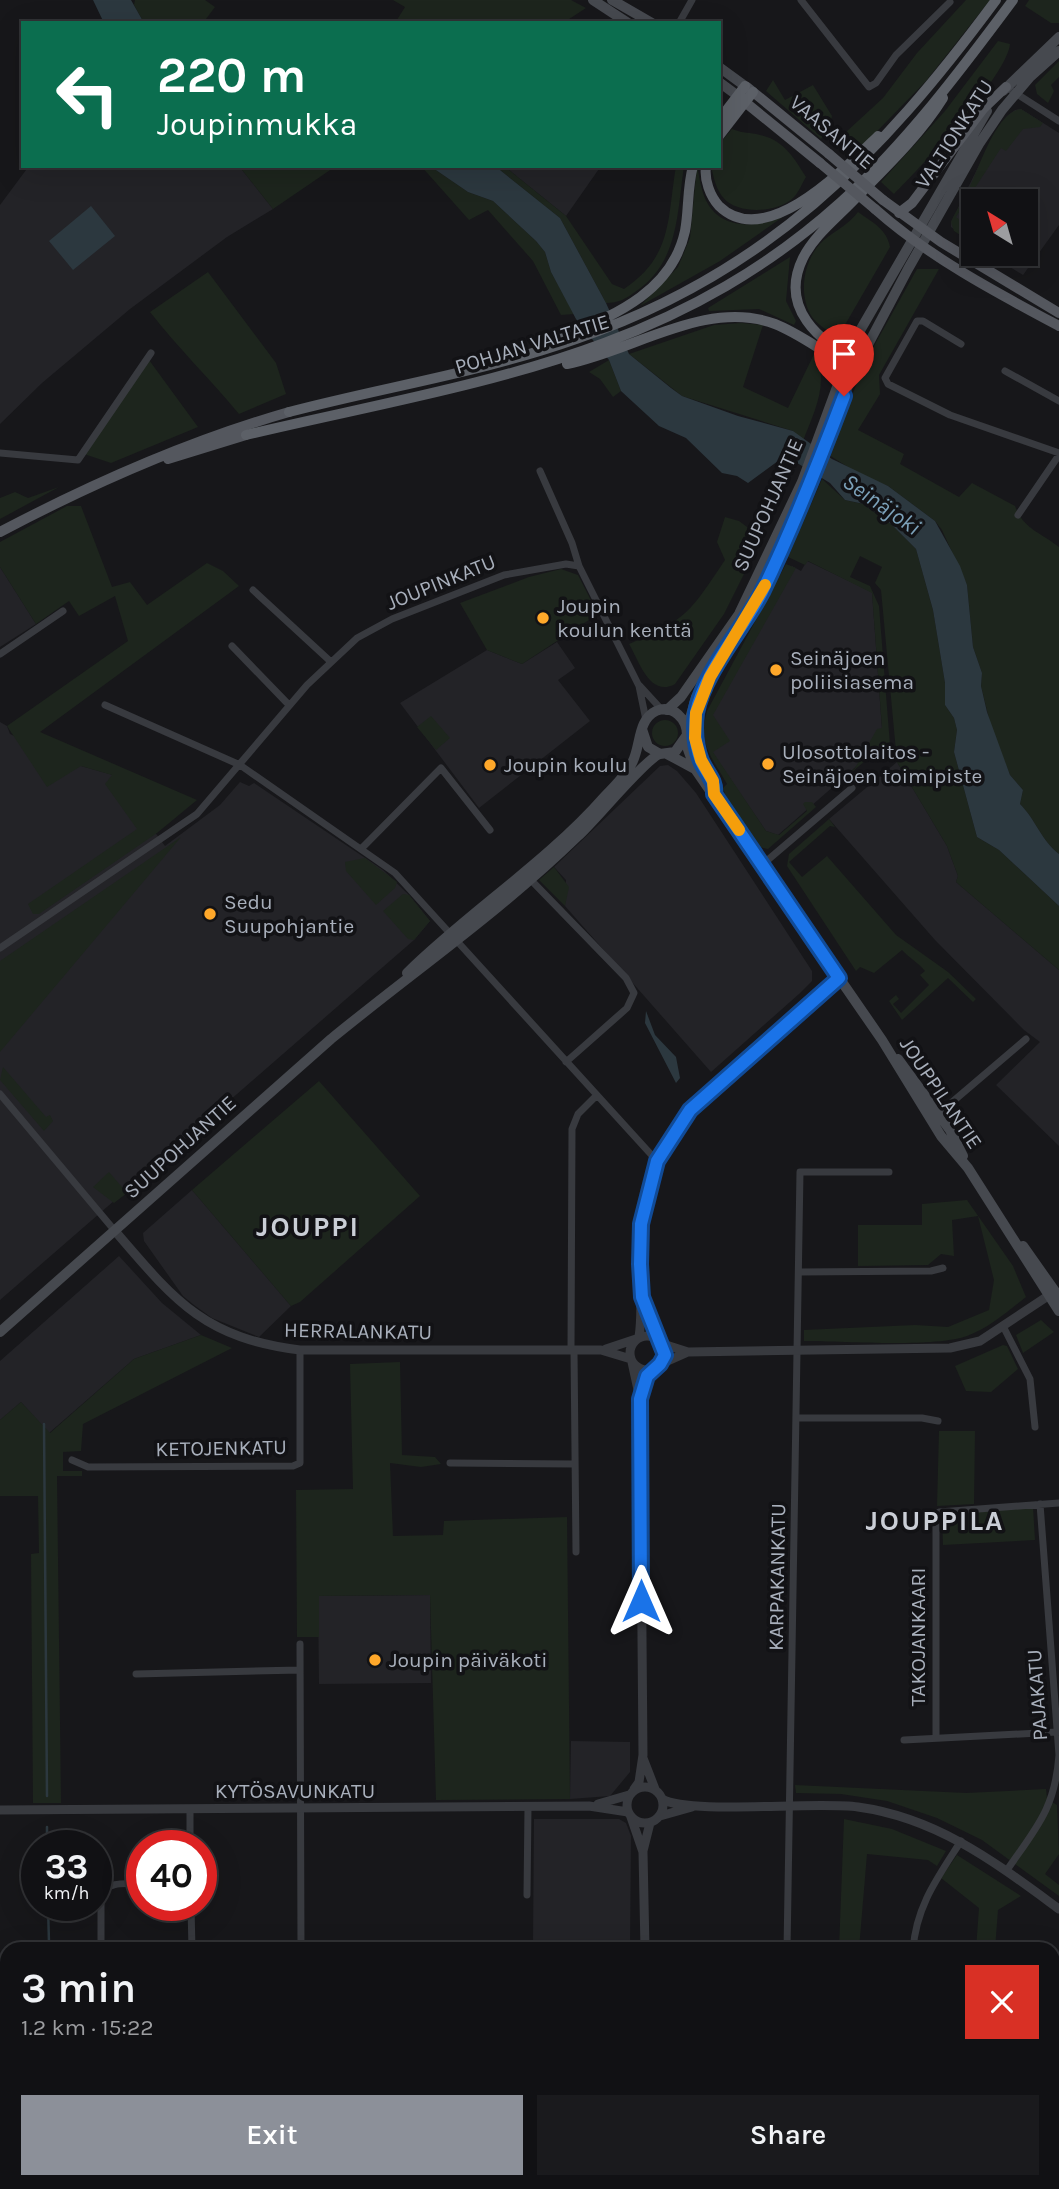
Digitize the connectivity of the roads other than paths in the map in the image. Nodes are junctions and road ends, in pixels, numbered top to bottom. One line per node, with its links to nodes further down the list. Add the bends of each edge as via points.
1 (593, 0): 8 (main road)
2 (612, 0): 9 (main road)
3 (692, 0): 10 (street)
4 (802, 0): 7 (street, via 869,87 925,23)
5 (996, 0): 16 (highway, POHJAN VALTATIE)
6 (1013, 0): 13 (highway, POHJAN VALTATIE)
7 (950, 2)
8 (625, 21)
9 (649, 21)
10 (680, 21)
11 (1059, 37): 18 (main road, VALTIONKATU)
12 (1059, 51): 18 (main road, VALTIONKATU)
13 (961, 67): 32 (highway, POHJAN VALTATIE, via 877,166 809,229 713,295); 36 (highway, via 933,114 803,258 796,286 802,314 816,335)
14 (721, 68): 17 (main road, VAASANTIE)
15 (721, 84): 19 (main road, VAASANTIE)
16 (929, 85): 24 (highway, via 826,184 778,214 750,219 724,211 707,186); 33 (highway, POHJAN VALTATIE, via 868,156 792,223 712,277 634,317)
17 (749, 89): 19 (highway); 25 (main road, VAASANTIE, bridge)
18 (1011, 90): 21 (street); 25 (main road, via 983,110 912,203); 26 (main road, VALTIONKATU, via 975,130); 27 (main road, VALTIONKATU)
19 (741, 99): 20 (highway); 22 (highway); 28 (main road, VAASANTIE, bridge)
20 (721, 118)
21 (1059, 121)
22 (721, 133)
23 (692, 168): 33 (highway, via 685,230 675,261 660,281 631,305)
24 (706, 168)
25 (899, 213): 26 (main road, VAASANTIE)
26 (918, 227): 27 (main road, VAASANTIE); 28 (main road, SUUPOHJANTIE)
27 (929, 234): 29 (main road, SUUPOHJANTIE); 30 (main road, VAASANTIE)
28 (911, 239): 29 (main road, VAASANTIE); 36 (main road, SUUPOHJANTIE)
29 (922, 246): 31 (main road, VAASANTIE); 36 (main road, SUUPOHJANTIE)
30 (1059, 313)
31 (1059, 327)
32 (641, 336): 36 (highway, via 702,321 753,319 775,324); 40 (highway, POHJAN VALTATIE, via 540,367)
33 (574, 337): 39 (highway, POHJAN VALTATIE, via 516,358)
34 (961, 344): 42 (street, via 917,321 885,378 888,384 934,408)
35 (151, 353): 41 (street, via 78,460)
36 (852, 362): 45 (main road, SUUPOHJANTIE)
37 (1005, 371): 38 (street)
38 (1059, 401)
39 (289, 412): 44 (main road, POHJAN VALTATIE, via 213,435)
40 (246, 435): 44 (main road, POHJAN VALTATIE)
41 (0, 453)
42 (1059, 454): 46 (street)
43 (540, 471): 48 (street)
44 (109, 479): 47 (main road, POHJAN VALTATIE)
45 (806, 485): 54 (main road, SUUPOHJANTIE, via 761,593); 58 (main road, SUUPOHJANTIE, via 739,614 681,697)
46 (1018, 515)
47 (0, 532)
48 (579, 566): 53 (street, JOUPINKATU, via 566,564 504,575 392,619 357,638); 55 (street)
49 (253, 590): 53 (street)
50 (64, 611): 52 (street)
51 (232, 646): 57 (street)
52 (0, 654)
53 (330, 661): 57 (street, JOUPINKATU)
54 (710, 677): 60 (main road, SUUPOHJANTIE, via 696,697); 66 (main road, via 697,709 695,732)
55 (639, 686): 58 (street); 59 (street)
56 (105, 705): 63 (street)
57 (289, 705): 63 (street, JOUPINKATU)
58 (664, 710): 59 (main road); 60 (main road, via 681,716)
59 (644, 725): 62 (main road, via 648,747); 70 (main road, SUUPOHJANTIE, via 634,760 615,785)
60 (687, 729): 61 (main road)
61 (685, 741): 62 (main road, via 675,752); 64 (main road, JOUPPILANTIE)
62 (664, 754): 64 (main road, JOUPPILANTIE); 70 (main road, SUUPOHJANTIE, via 645,762 599,816)
63 (240, 765): 68 (street); 72 (street, JOUPINKATU, via 197,814)
64 (695, 769): 66 (main road, JOUPPILANTIE)
65 (852, 788): 69 (street)
66 (714, 794): 69 (main road, JOUPPILANTIE)
67 (489, 830): 68 (street, via 441,768)
68 (360, 849): 71 (street, via 407,884)
69 (762, 864): 73 (main road, JOUPPILANTIE)
70 (527, 876): 71 (main road, SUUPOHJANTIE); 75 (street, via 626,978 634,993 627,1008)
71 (454, 937): 75 (street); 81 (main road, SUUPOHJANTIE)
72 (0, 948)
73 (839, 978): 78 (main road, JOUPPILANTIE); 79 (street, via 690,1110)
74 (1026, 1039): 78 (street)
75 (566, 1062): 77 (street)
76 (0, 1094): 81 (street)
77 (596, 1096): 79 (street); 92 (street, via 578,1114 572,1129)
78 (935, 1117): 84 (main road, JOUPPILANTIE)
79 (657, 1161): 85 (street, via 641,1224)
80 (889, 1172): 83 (street, KARPAKANKATU, via 800,1172)
81 (115, 1231): 88 (main road, SUUPOHJANTIE); 91 (street, HERRALANKATU, via 176,1297 216,1328 253,1343)
82 (943, 1268): 83 (street)
83 (799, 1272): 94 (street, KARPAKANKATU)
84 (1054, 1295): 86 (main road, JOUPPILANTIE); 87 (street)
85 (642, 1297): 89 (street); 90 (street)
86 (1059, 1311)
87 (1004, 1328): 94 (street, via 980,1341 950,1348); 101 (street, via 1030,1379)
88 (0, 1332)
89 (638, 1338): 90 (street, via 653,1336); 93 (street, HERRALANKATU); 96 (street, via 630,1350)
90 (662, 1343): 95 (street); 97 (street, via 665,1355)
91 (300, 1350): 92 (street, HERRALANKATU); 102 (street, KETOJENKATU, via 300,1463 88,1467)
92 (573, 1350): 93 (street, HERRALANKATU); 104 (street)
93 (601, 1350): 96 (street, HERRALANKATU)
94 (798, 1350): 95 (street); 99 (street, KARPAKANKATU)
95 (688, 1352): 97 (street)
96 (632, 1361): 97 (street, via 645,1370); 98 (street)
97 (657, 1367): 98 (street, via 647,1376)
98 (640, 1399): 115 (street)
99 (798, 1418): 100 (street); 120 (street, KARPAKANKATU)
100 (938, 1421)
101 (1035, 1427)
102 (72, 1460)
103 (450, 1463): 104 (street)
104 (575, 1464): 107 (street)
105 (1059, 1503): 106 (street)
106 (1040, 1504): 109 (street, PAJAKATU); 113 (street, TAKOJANKAARI, via 939,1512 935,1533)
107 (576, 1552)
108 (300, 1644): 110 (street)
109 (1056, 1666): 112 (street, PAJAKATU)
110 (300, 1670): 111 (street); 124 (street)
111 (136, 1674)
112 (1057, 1732): 113 (street); 119 (street, PAJAKATU)
113 (936, 1737): 114 (street)
114 (904, 1740)
115 (643, 1755): 116 (street); 117 (street, via 639,1782)
116 (654, 1789): 117 (street, via 644,1786); 118 (street)
117 (632, 1792): 122 (street, KYTÖSAVUNKATU); 127 (street)
118 (662, 1798): 121 (street); 128 (street)
119 (1056, 1801): 133 (street, PAJAKATU)
120 (790, 1804): 121 (street); 131 (street, via 886,1812 922,1822); 144 (street, KARPAKANKATU)
121 (697, 1805): 128 (street)
122 (589, 1806): 123 (street, KYTÖSAVUNKATU); 127 (street, KYTÖSAVUNKATU)
123 (528, 1807): 124 (street, KYTÖSAVUNKATU); 135 (street)
124 (301, 1808): 125 (street, KYTÖSAVUNKATU); 142 (street)
125 (190, 1809): 126 (street, KYTÖSAVUNKATU); 130 (street)
126 (0, 1810)
127 (629, 1815): 129 (street, via 639,1823); 132 (street)
128 (660, 1816): 129 (street)
129 (650, 1823): 132 (street)
130 (190, 1830)
131 (961, 1841): 133 (street); 145 (street, via 923,1901)
132 (643, 1852): 143 (street)
133 (1007, 1871): 136 (street)
134 (126, 1884): 140 (street, via 112,1884 101,1896)
135 (527, 1895)
136 (1043, 1895): 137 (street); 138 (street)
137 (1059, 1902)
138 (1059, 1909)
139 (191, 1921): 141 (street)
140 (102, 1942)
141 (192, 1942)
142 (301, 1942)
143 (645, 1942)
144 (787, 1942)
145 (913, 1942)

